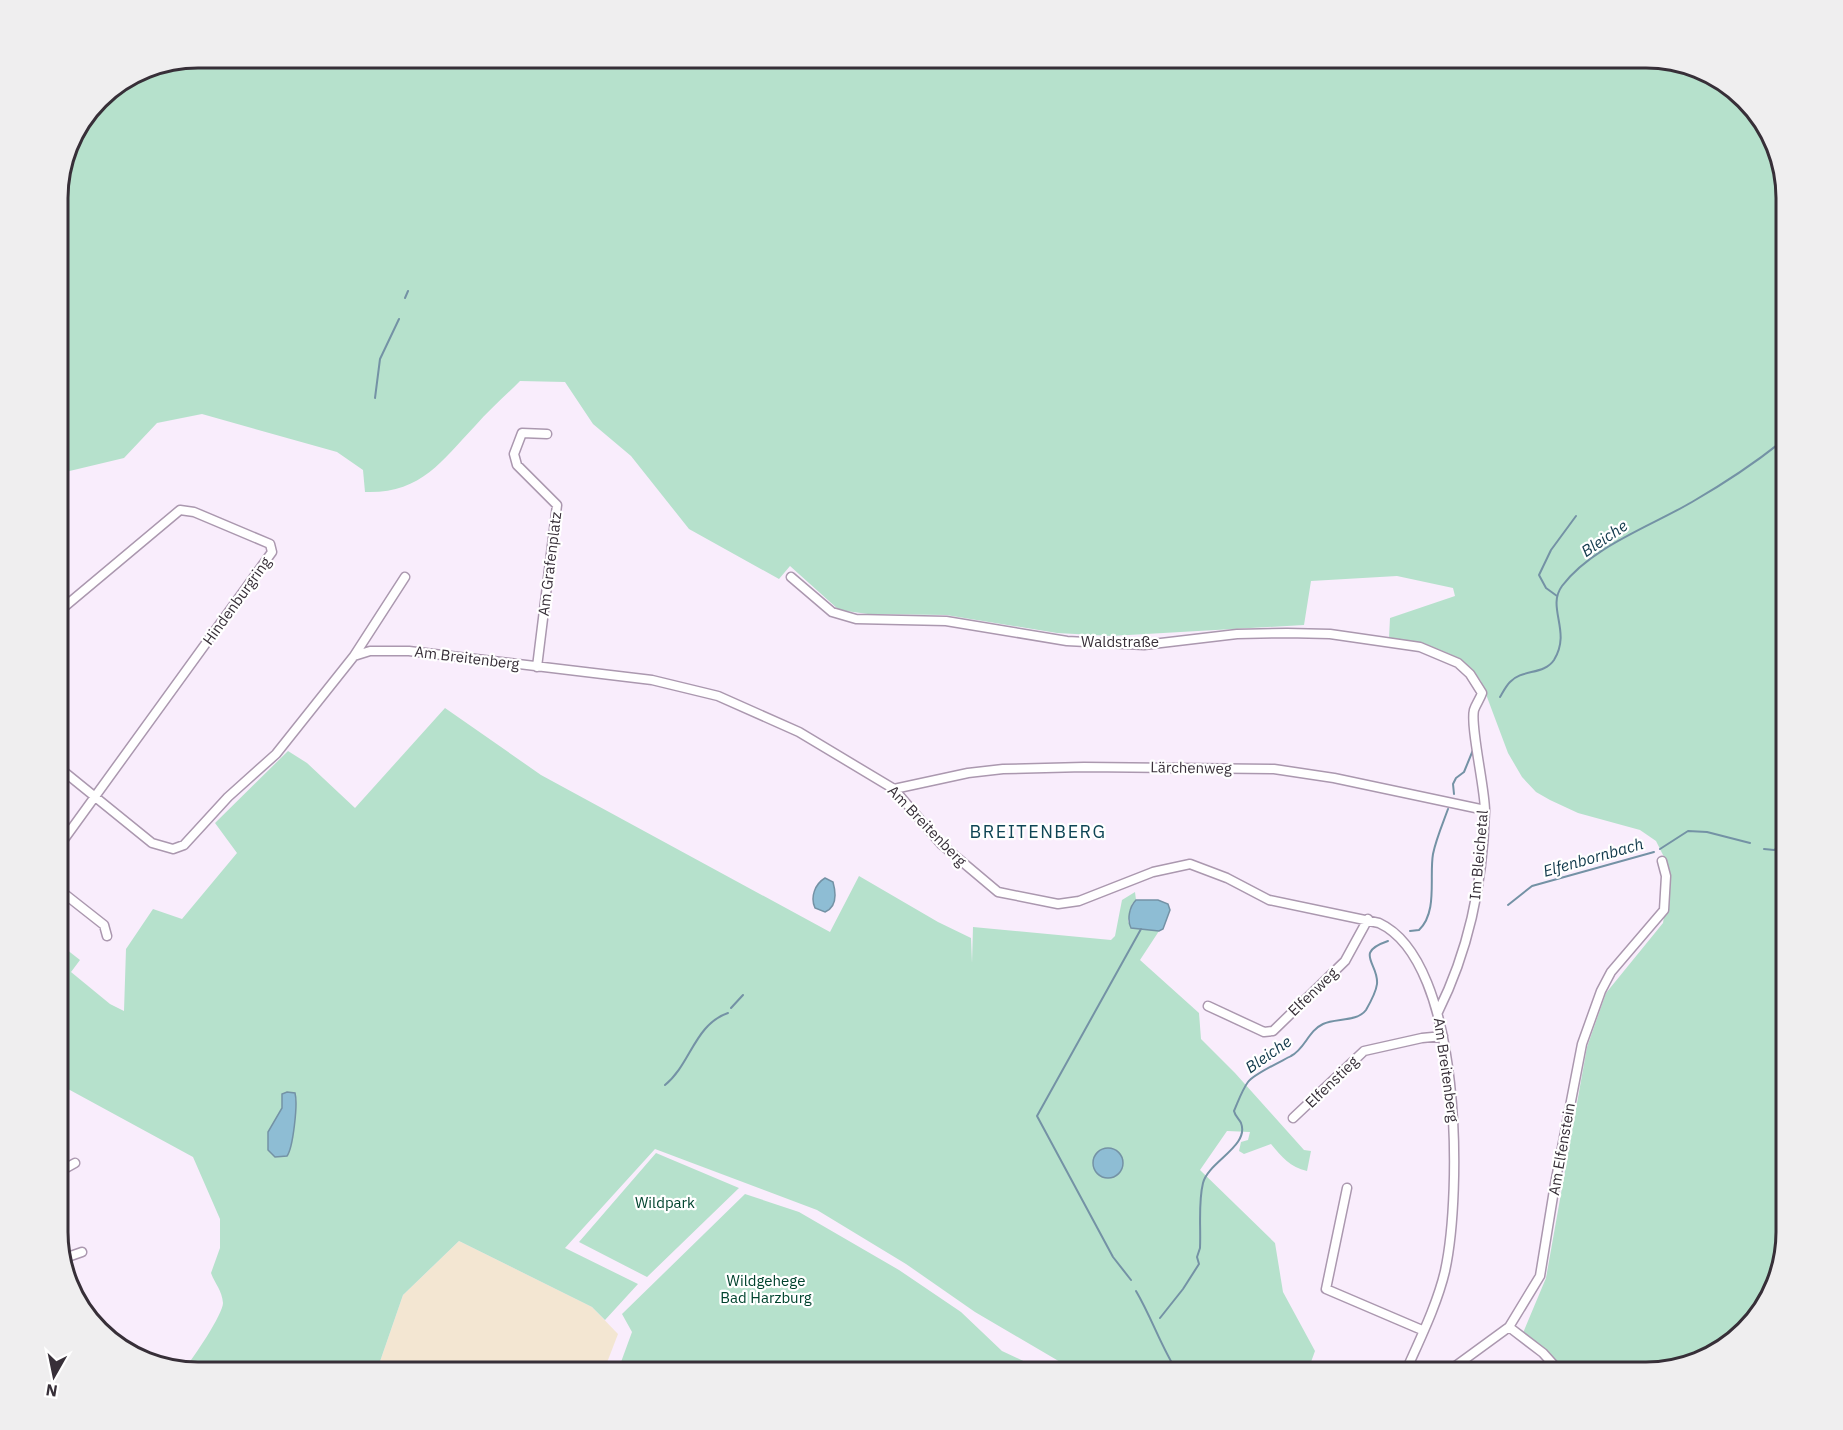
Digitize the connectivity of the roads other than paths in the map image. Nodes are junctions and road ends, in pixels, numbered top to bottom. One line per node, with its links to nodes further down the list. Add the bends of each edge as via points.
1 (547, 434): 6 (street, Am Grafenplatz, via 522,433 514,454 517,465 557,506)
2 (791, 576): 7 (street, Waldstraße, via 832,612 856,619 946,621 1067,641 1144,645 1237,634 1287,633 1330,634 1420,647 1458,663)
3 (405, 577): 5 (street)
4 (68, 604): 10 (street, Hindenburgring, via 180,510 194,512 270,544 272,552)
5 (354, 656): 6 (street, Am Breitenberg, via 396,650); 10 (street, via 276,754 228,797 184,845 173,849 152,843)
6 (537, 667): 9 (street, Am Breitenberg, via 652,680 718,696 799,732)
7 (1482, 693): 11 (street, Im Bleichetal, via 1474,712)
8 (68, 774): 10 (street)
9 (894, 789): 11 (street, Lärchenweg, via 1003,769 1274,769); 15 (street, Am Breitenberg, via 941,844 998,892 1058,904 1079,901 1153,872 1191,864 1269,900)
10 (96, 796): 12 (street)
11 (1485, 810): 18 (street, Im Bleichetal, via 1476,899 1466,946)
12 (68, 834)
13 (1662, 861): 26 (street, Am Elfenstein, via 1666,876 1664,910 1611,972 1582,1044 1555,1184 1547,1249 1540,1276)
14 (68, 897): 16 (street, via 104,925)
15 (1368, 920): 17 (street, Elfenweg, via 1345,961 1273,1031 1264,1032); 18 (street, Am Breitenberg, via 1393,929 1403,939 1415,957)
16 (107, 936)
17 (1208, 1006)
18 (1438, 1012): 19 (street, Am Breitenberg)
19 (1443, 1036): 20 (street, Elfenstieg, via 1364,1051); 27 (street, Am Breitenberg, via 1454,1131 1451,1237 1444,1274)
20 (1293, 1118)
21 (75, 1163): 22 (street)
22 (68, 1167)
23 (1347, 1188): 27 (street, via 1326,1288)
24 (81, 1252): 25 (street)
25 (70, 1256)
26 (1509, 1328): 29 (street, Am Elfenstein); 30 (street)
27 (1422, 1330): 28 (street, Am Breitenberg)
28 (1409, 1362)
29 (1461, 1362)
30 (1551, 1362)

